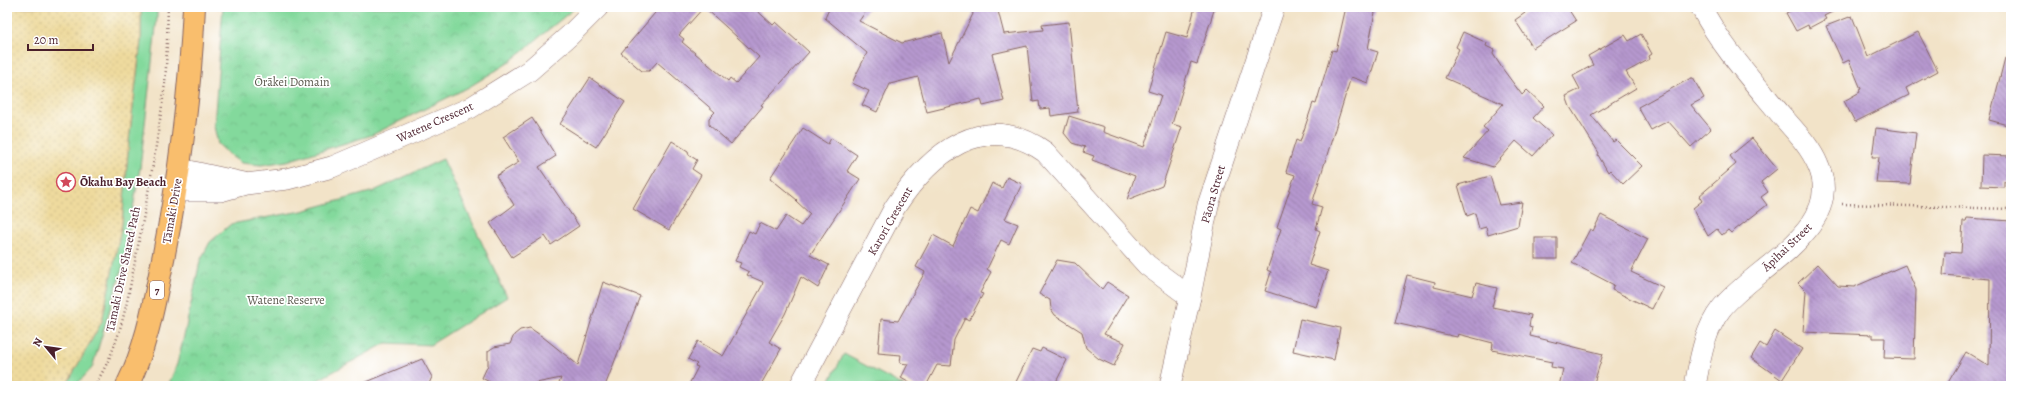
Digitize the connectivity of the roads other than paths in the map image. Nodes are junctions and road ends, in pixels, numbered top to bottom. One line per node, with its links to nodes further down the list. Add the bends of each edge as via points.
1 (194, 7): 5 (main road, Tāmaki Drive / 7, via 192,57)
2 (598, 7): 6 (street, Watene Crescent, via 529,71 470,108 332,167 287,179)
3 (1274, 7): 8 (street, Pāora Street, via 1208,205)
4 (1701, 7): 12 (street, Āpihai Street, via 1720,40 1812,152 1823,177 1822,201 1813,224 1721,308 1708,333)
5 (180, 170): 6 (street, Watene Crescent); 7 (main road, Tāmaki Drive / 7)
6 (246, 184): 7 (street, Watene Crescent, via 221,191)
7 (177, 191): 9 (main road, Tāmaki Drive / 7, via 149,326 136,368)
8 (1190, 297): 10 (street, Karori Crescent, via 1147,265 1045,152 1017,136 986,135 953,147 922,171 908,187); 11 (street, Pāora Street)
9 (126, 386)
10 (800, 386)
11 (1170, 386)
12 (1695, 386)

